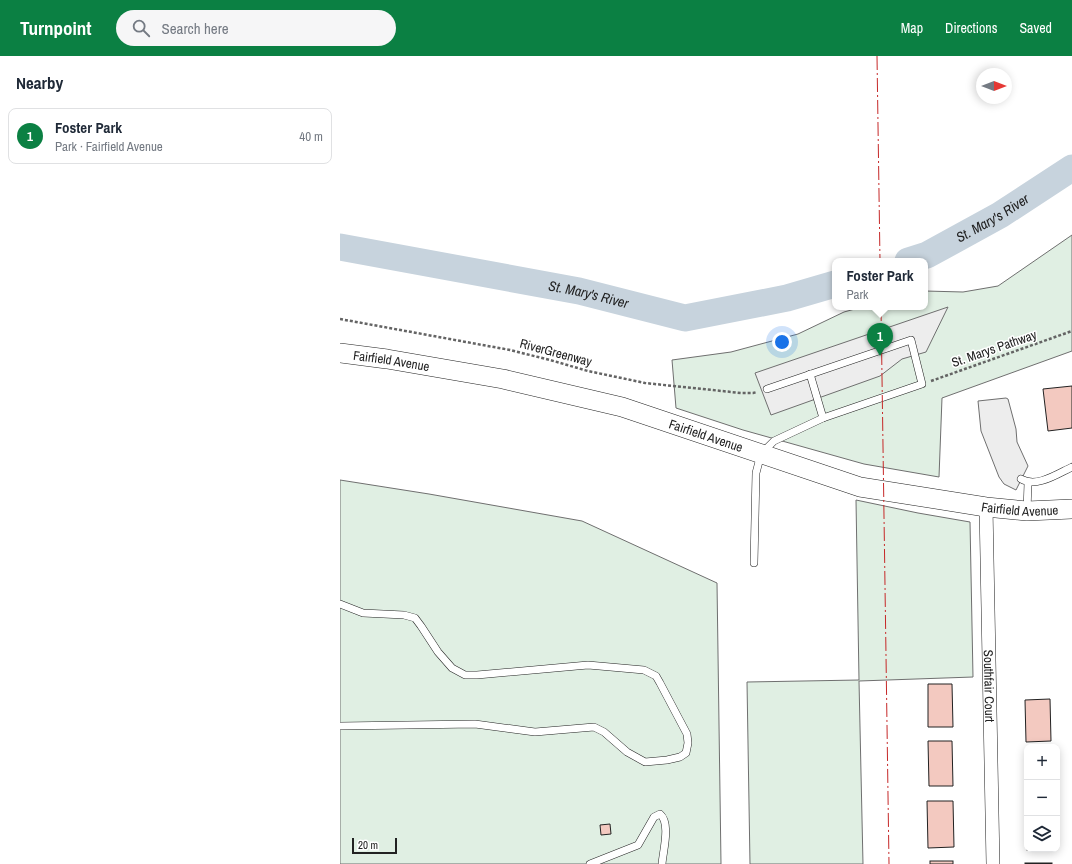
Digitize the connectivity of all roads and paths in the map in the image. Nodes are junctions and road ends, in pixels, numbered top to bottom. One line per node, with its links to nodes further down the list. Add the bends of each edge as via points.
1 (340, 319): 6 (path, RiverGreenway, via 510,350 645,383 741,393)
2 (1072, 331): 5 (path, St. Marys Pathway)
3 (340, 353): 8 (main road, Fairfield Avenue, via 504,379 622,407)
4 (810, 374): 5 (lane, via 911,340); 6 (lane); 7 (lane)
5 (922, 384): 7 (lane)
6 (767, 389)
7 (823, 418): 8 (lane, via 774,441)
8 (762, 454): 10 (main road, Fairfield Avenue, via 860,487); 13 (lane, via 756,474)
9 (1072, 467): 12 (lane, via 1039,482 1024,481)
10 (986, 507): 12 (main road, Fairfield Avenue); 18 (street, Southfair Court)
11 (1072, 508): 12 (main road, Fairfield Avenue)
12 (1027, 511)
13 (754, 563)
14 (340, 604): 15 (lane, via 363,613 404,615 414,618 445,661 465,675 588,665 644,670 656,676 687,734 688,743 686,753 680,757 645,762 594,727 535,732 475,724)
15 (340, 726)
16 (590, 864): 17 (lane, via 638,845 654,817 660,814 664,818 666,829)
17 (662, 864)
18 (993, 864)

